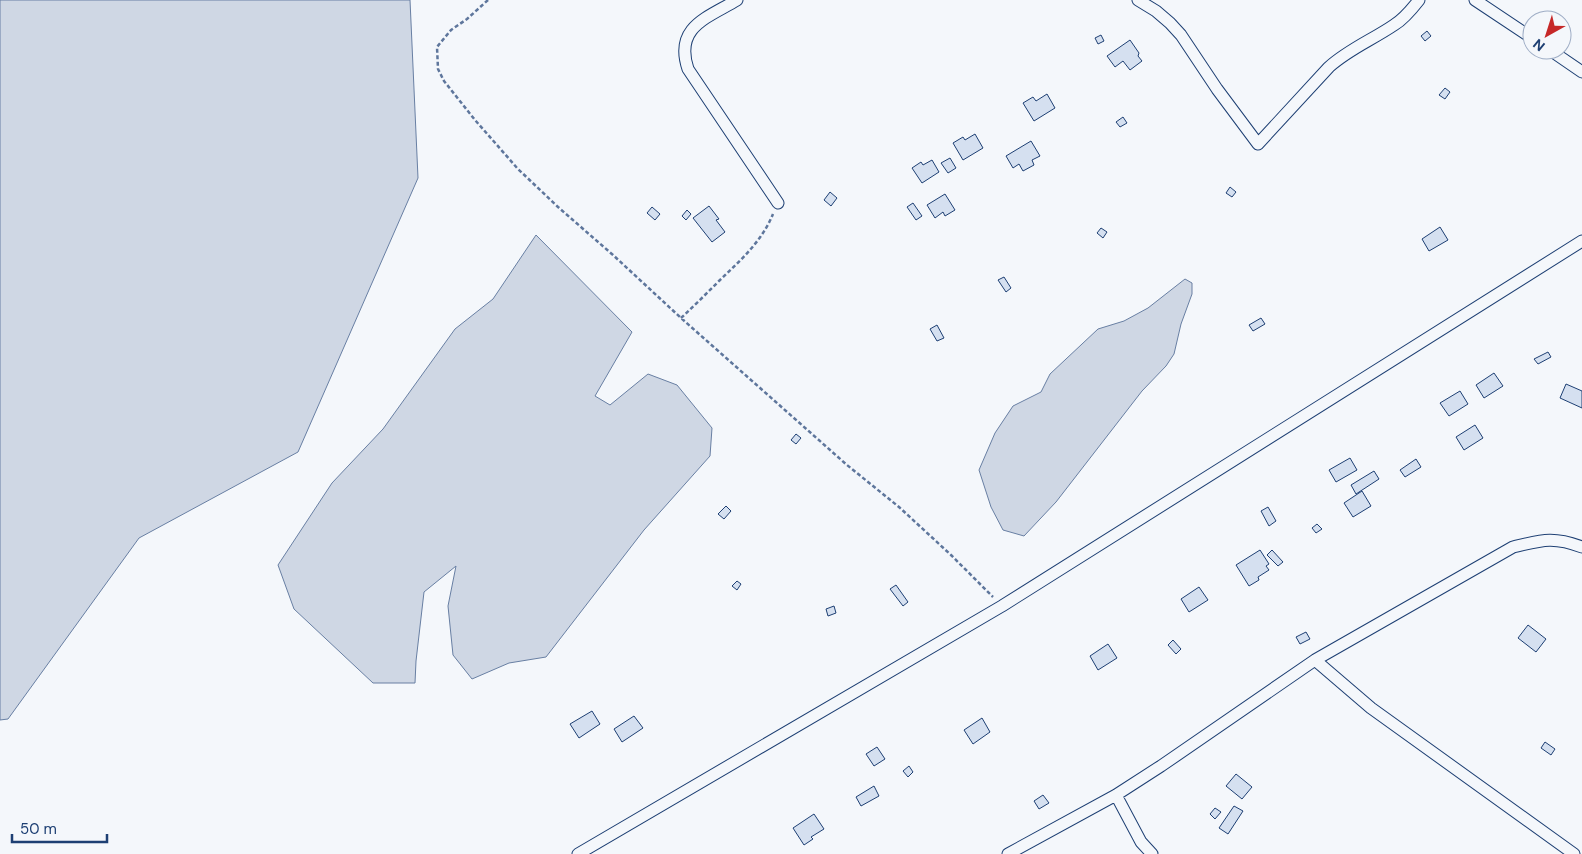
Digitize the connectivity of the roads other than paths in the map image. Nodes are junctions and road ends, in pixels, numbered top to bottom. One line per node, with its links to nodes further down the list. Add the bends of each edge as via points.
1 (737, 0): 8 (street, via 692,29 686,38 684,58 688,69)
2 (1138, 0): 3 (street, via 1156,11 1182,35 1258,144 1340,57 1396,24)
3 (1419, 0)
4 (1475, 0): 5 (street)
5 (1522, 31)
6 (1565, 60): 7 (street)
7 (1582, 72)
8 (778, 203)
9 (1582, 241): 13 (street, via 1002,606)
10 (1582, 547): 11 (street, via 1568,541 1546,539 1513,546)
11 (1315, 660): 12 (street); 16 (street, via 1371,708)
12 (1116, 794): 14 (street); 15 (street, via 1140,842)
13 (578, 854)
14 (1008, 854)
15 (1152, 854)
16 (1574, 854)

